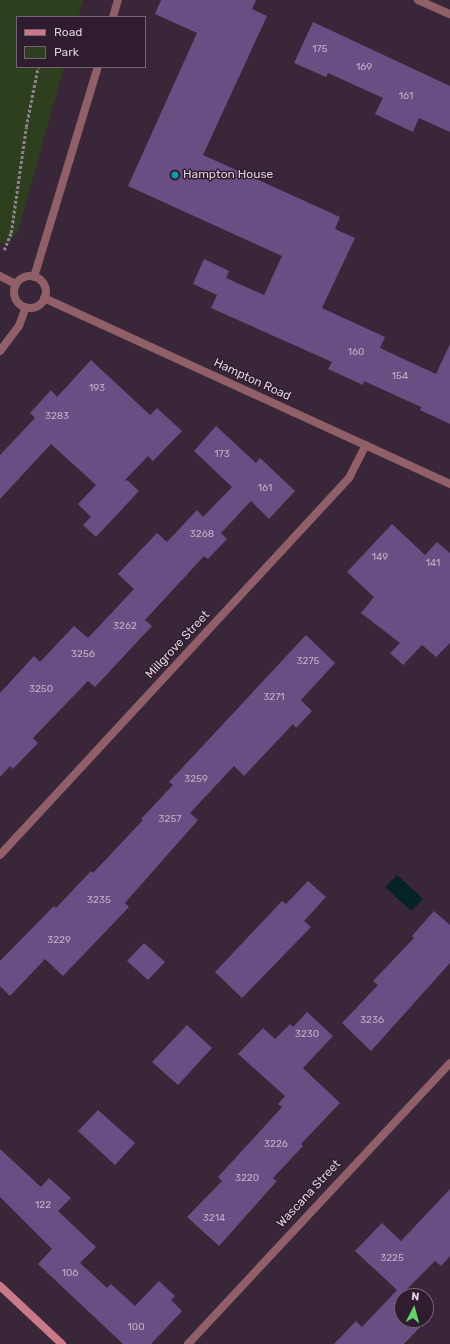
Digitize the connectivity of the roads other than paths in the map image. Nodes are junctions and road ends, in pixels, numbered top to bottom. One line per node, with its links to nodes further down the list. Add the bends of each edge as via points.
1 (118, 0): 4 (street)
2 (418, 0): 3 (street)
3 (450, 14)
4 (113, 16)
5 (98, 68): 7 (street)
6 (0, 276): 8 (street)
7 (34, 277): 8 (street, via 25,277); 9 (street, via 45,287)
8 (16, 284): 10 (street, via 16,299)
9 (44, 298): 10 (street, via 34,307); 12 (street, Hampton Road)
10 (26, 307): 11 (street, via 19,326)
11 (0, 351)
12 (366, 445): 13 (street, Hampton Road); 14 (street, Millgrove Street, via 349,478)
13 (450, 484)
14 (0, 855)
15 (450, 1063): 18 (street, Wascana Street)
16 (0, 1286): 17 (main road)
17 (62, 1344)
18 (188, 1344)

